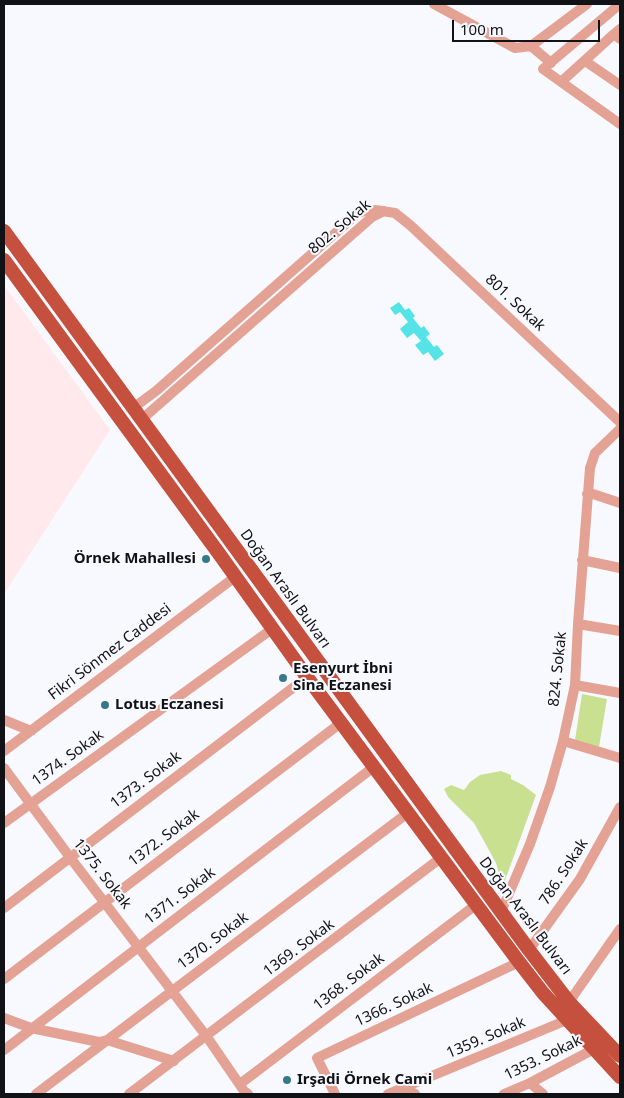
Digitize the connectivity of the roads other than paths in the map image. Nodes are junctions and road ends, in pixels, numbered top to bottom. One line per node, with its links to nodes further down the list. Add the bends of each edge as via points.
1 (434, 4): 5 (street, via 515,48)
2 (587, 4): 5 (street)
3 (620, 4): 7 (street)
4 (618, 34): 6 (street)
5 (531, 46): 7 (street)
6 (585, 61): 8 (street); 9 (street)
7 (547, 66): 8 (street)
8 (561, 82): 10 (street)
9 (620, 85)
10 (620, 124)
11 (385, 211): 14 (street, 802. Sokak, via 358,214 156,391); 15 (street, 802. Sokak, via 372,217); 16 (street, 801. Sokak, via 395,213 410,225)
12 (4, 231): 14 (main road, Doğan Araslı Bulvarı)
13 (4, 260): 22 (main road, Doğan Araslı Bulvarı)
14 (132, 408): 15 (main road, Doğan Araslı Bulvarı)
15 (141, 420): 46 (main road, Doğan Araslı Bulvarı)
16 (620, 422)
17 (619, 434): 18 (street, 824. Sokak, via 596,453 590,468)
18 (587, 494): 19 (street); 20 (street, 824. Sokak)
19 (620, 503)
20 (582, 560): 21 (street); 23 (street, 824. Sokak)
21 (620, 568)
22 (235, 577): 24 (main road, Doğan Araslı Bulvarı); 31 (street, Fikri Sönmez Caddesi)
23 (578, 624): 25 (street); 27 (street, 824. Sokak)
24 (272, 629): 26 (main road, Doğan Araslı Bulvarı); 37 (street, 1374. Sokak)
25 (620, 631)
26 (307, 677): 30 (main road, Doğan Araslı Bulvarı); 41 (street, 1373. Sokak)
27 (575, 685): 28 (street); 32 (street, 824. Sokak)
28 (620, 693)
29 (4, 720): 31 (street)
30 (342, 722): 35 (main road, Doğan Araslı Bulvarı); 43 (street, 1372. Sokak)
31 (31, 731): 33 (street, Fikri Sönmez Caddesi)
32 (564, 741): 34 (street); 46 (street, 824. Sokak, via 530,844)
33 (4, 751)
34 (620, 758)
35 (375, 766): 38 (main road, Doğan Araslı Bulvarı); 48 (street, 1371. Sokak)
36 (4, 768): 37 (street, 1375. Sokak)
37 (30, 804): 40 (street, 1374. Sokak); 41 (street, 1375. Sokak)
38 (409, 812): 42 (main road, Doğan Araslı Bulvarı); 52 (street, 1370. Sokak)
39 (619, 812): 49 (street, 786. Sokak, via 580,879)
40 (4, 823)
41 (69, 856): 43 (street, 1375. Sokak); 45 (street, 1373. Sokak)
42 (442, 857): 44 (main road, Doğan Araslı Bulvarı); 57 (street, 1369. Sokak)
43 (104, 902): 48 (street, 1375. Sokak); 51 (street, 1372. Sokak)
44 (477, 904): 50 (main road, Doğan Araslı Bulvarı); 66 (street, 1368. Sokak)
45 (4, 908)
46 (501, 912): 49 (main road, Doğan Araslı Bulvarı)
47 (620, 929): 53 (street)
48 (138, 946): 52 (street, 1375. Sokak); 56 (street, 1371. Sokak)
49 (529, 950): 53 (main road, Doğan Araslı Bulvarı)
50 (519, 962): 55 (main road, Doğan Araslı Bulvarı); 69 (street, 1366. Sokak, via 317,1058)
51 (4, 979)
52 (171, 991): 57 (street, 1375. Sokak); 58 (street, 1370. Sokak)
53 (569, 1002): 61 (main road, Doğan Araslı Bulvarı)
54 (4, 1018): 56 (street)
55 (567, 1020): 59 (main road, Doğan Araslı Bulvarı); 65 (street, 1359. Sokak)
56 (31, 1028): 58 (street, via 98,1042); 60 (street, 1371. Sokak)
57 (207, 1037): 62 (street, 1369. Sokak); 66 (street, 1375. Sokak)
58 (107, 1040): 62 (street); 67 (street, 1370. Sokak)
59 (594, 1049): 63 (main road, Doğan Araslı Bulvarı); 64 (street, 1353. Sokak)
60 (4, 1050)
61 (620, 1055)
62 (174, 1061): 68 (street, 1369. Sokak)
63 (620, 1077)
64 (530, 1083): 72 (street, 1353. Sokak); 73 (street)
65 (404, 1088): 70 (street, 1359. Sokak); 71 (street)
66 (243, 1091)
67 (36, 1094)
68 (129, 1094)
69 (335, 1094)
70 (388, 1094)
71 (415, 1094)
72 (504, 1094)
73 (543, 1094)

